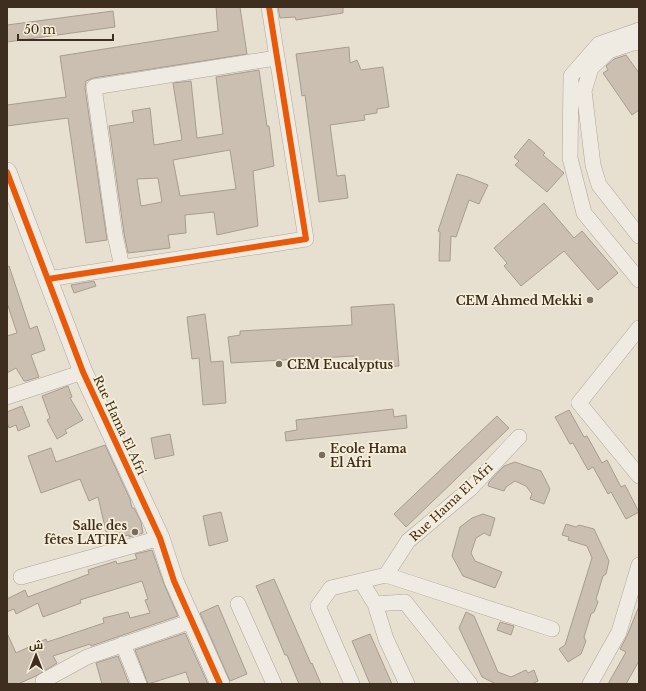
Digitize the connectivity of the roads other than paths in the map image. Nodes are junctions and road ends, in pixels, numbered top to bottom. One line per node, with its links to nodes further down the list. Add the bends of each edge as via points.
1 (269, 7): 4 (street)
2 (639, 30): 9 (street, via 599,44 571,76 570,158 584,213)
3 (639, 43): 6 (street, via 609,51 591,68 584,91 593,165 599,185)
4 (276, 58): 7 (street, via 94,86); 7 (street, via 306,239)
5 (7, 172): 8 (street, Rue Hama El Afri)
6 (639, 236)
7 (122, 267): 8 (street)
8 (48, 279): 11 (street, Rue Hama El Afri)
9 (639, 280)
10 (639, 328): 14 (street, via 578,403)
11 (83, 372): 12 (street); 15 (street, Rue Hama El Afri)
12 (7, 397)
13 (519, 437): 17 (street, Rue Hama El Afri, via 470,488 408,541)
14 (639, 476)
15 (160, 538): 18 (street); 22 (street, Rue Hama El Afri, via 174,581)
16 (639, 565): 32 (street, via 619,632)
17 (386, 575): 19 (street); 23 (street)
18 (21, 577)
19 (362, 581): 21 (street); 29 (street, via 331,588 318,606)
20 (238, 604): 28 (street)
21 (375, 604): 30 (street, via 386,639); 31 (street, via 405,602)
22 (192, 621): 24 (street); 27 (street, Rue Hama El Afri)
23 (552, 629)
24 (123, 644): 25 (street, via 87,656 43,681); 26 (street)
25 (44, 684)
26 (139, 684)
27 (220, 684)
28 (274, 684)
29 (352, 684)
30 (407, 684)
31 (470, 684)
32 (590, 684)

